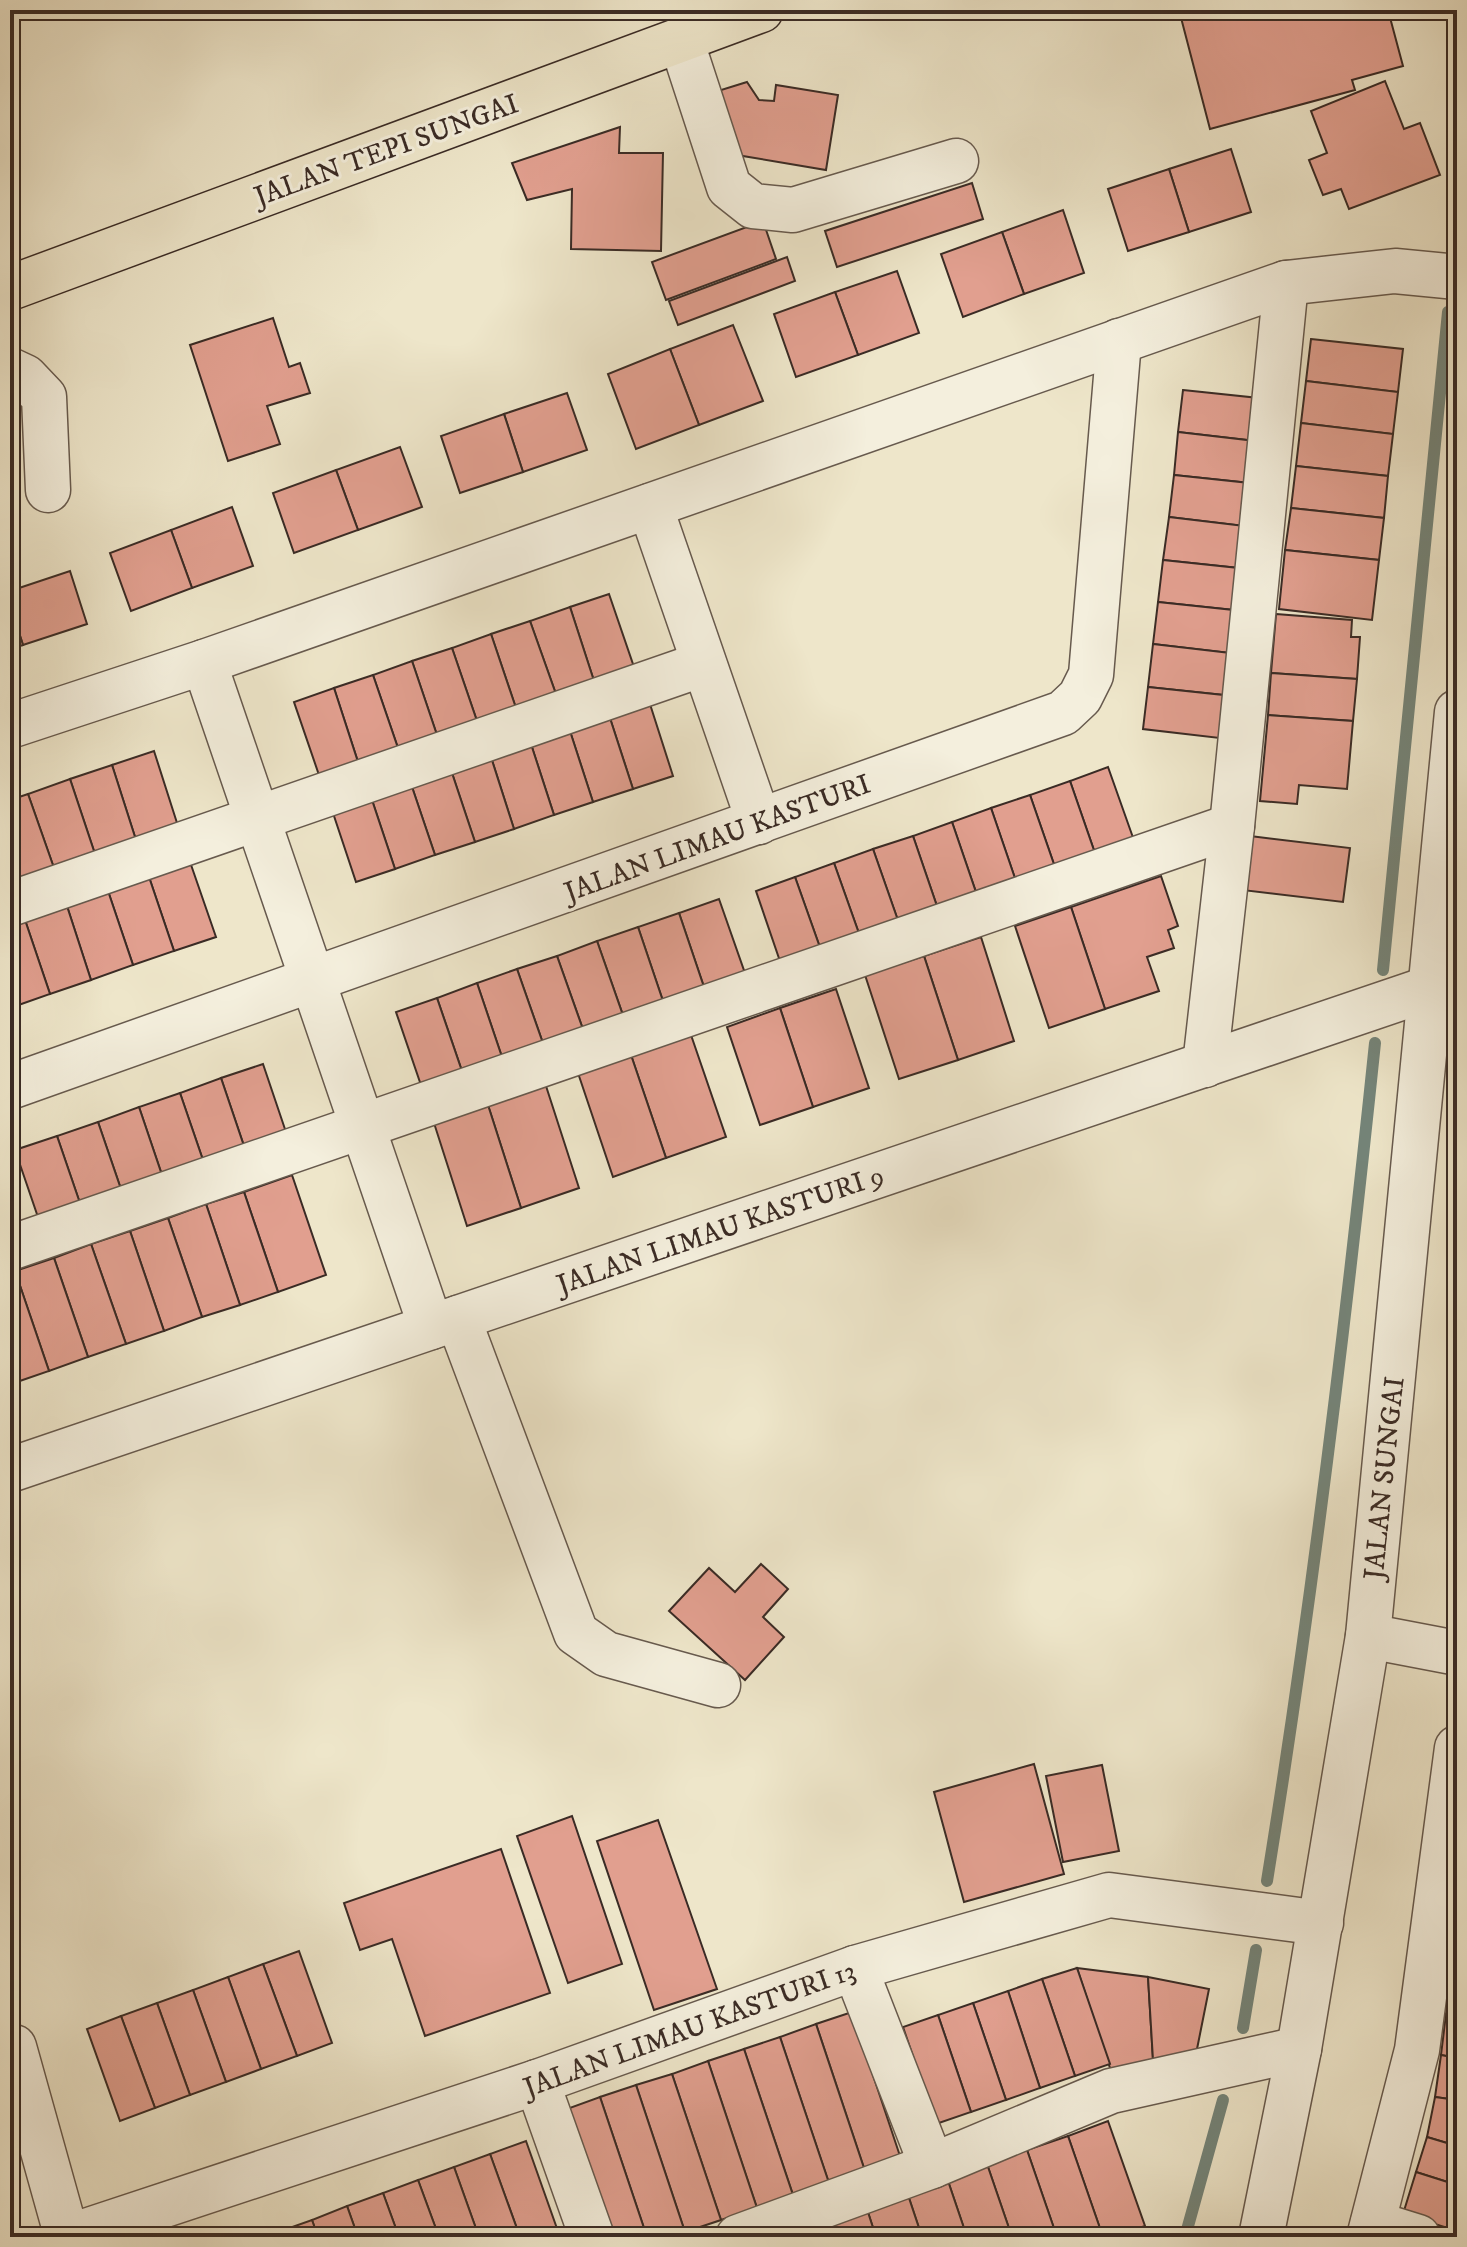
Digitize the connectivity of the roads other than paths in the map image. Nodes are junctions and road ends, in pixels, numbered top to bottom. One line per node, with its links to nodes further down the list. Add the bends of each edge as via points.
1 (761, 10): 2 (main road, JALAN TEPI SUNGAI)
2 (681, 40): 3 (street, via 729,187 753,206 793,210); 6 (main road, JALAN TEPI SUNGAI)
3 (956, 161)
4 (1457, 277): 5 (street, via 1395,271)
5 (1286, 283): 7 (street); 18 (street)
6 (10, 288)
7 (1119, 341): 10 (street); 17 (street, JALAN LIMAU KASTURI, via 1091,675 1080,697 1063,713)
8 (10, 370): 9 (street, via 44,397)
9 (48, 490)
10 (650, 506): 11 (street); 12 (street)
11 (204, 662): 14 (street); 16 (street)
12 (703, 664): 16 (street); 17 (street)
13 (1457, 712): 15 (street, JALAN SUNGAI)
14 (10, 726)
15 (1454, 778): 21 (street, JALAN SUNGAI)
16 (257, 818): 19 (street); 20 (street)
17 (759, 822): 20 (street, JALAN LIMAU KASTURI)
18 (1232, 826): 22 (street); 24 (street)
19 (10, 904)
20 (313, 981): 23 (street, JALAN LIMAU KASTURI); 24 (street)
21 (1430, 988): 22 (street, JALAN LIMAU KASTURI 9); 28 (street, JALAN SUNGAI)
22 (1205, 1065): 26 (street, JALAN LIMAU KASTURI 9)
23 (10, 1087)
24 (362, 1126): 25 (street); 26 (street)
25 (10, 1248)
26 (445, 1322): 27 (street, JALAN LIMAU KASTURI 9); 30 (street, via 576,1633 606,1654)
27 (10, 1470)
28 (1368, 1636): 29 (street); 32 (street, JALAN SUNGAI)
29 (1457, 1653)
30 (718, 1685)
31 (1457, 1748): 38 (street, via 1417,2050)
32 (1321, 1923): 33 (street, JALAN LIMAU KASTURI 13, via 1109,1895); 35 (street, JALAN SUNGAI)
33 (855, 1968): 36 (street, JALAN LIMAU KASTURI 13); 37 (street)
34 (14, 2047): 39 (street)
35 (1299, 2049): 37 (street, via 1111,2091); 42 (street, JALAN SUNGAI)
36 (537, 2082): 39 (street, JALAN LIMAU KASTURI 13); 40 (street)
37 (932, 2166): 41 (street)
38 (1371, 2230): 43 (street)
39 (68, 2237)
40 (592, 2237)
41 (738, 2237)
42 (1261, 2237)
43 (1418, 2237)

